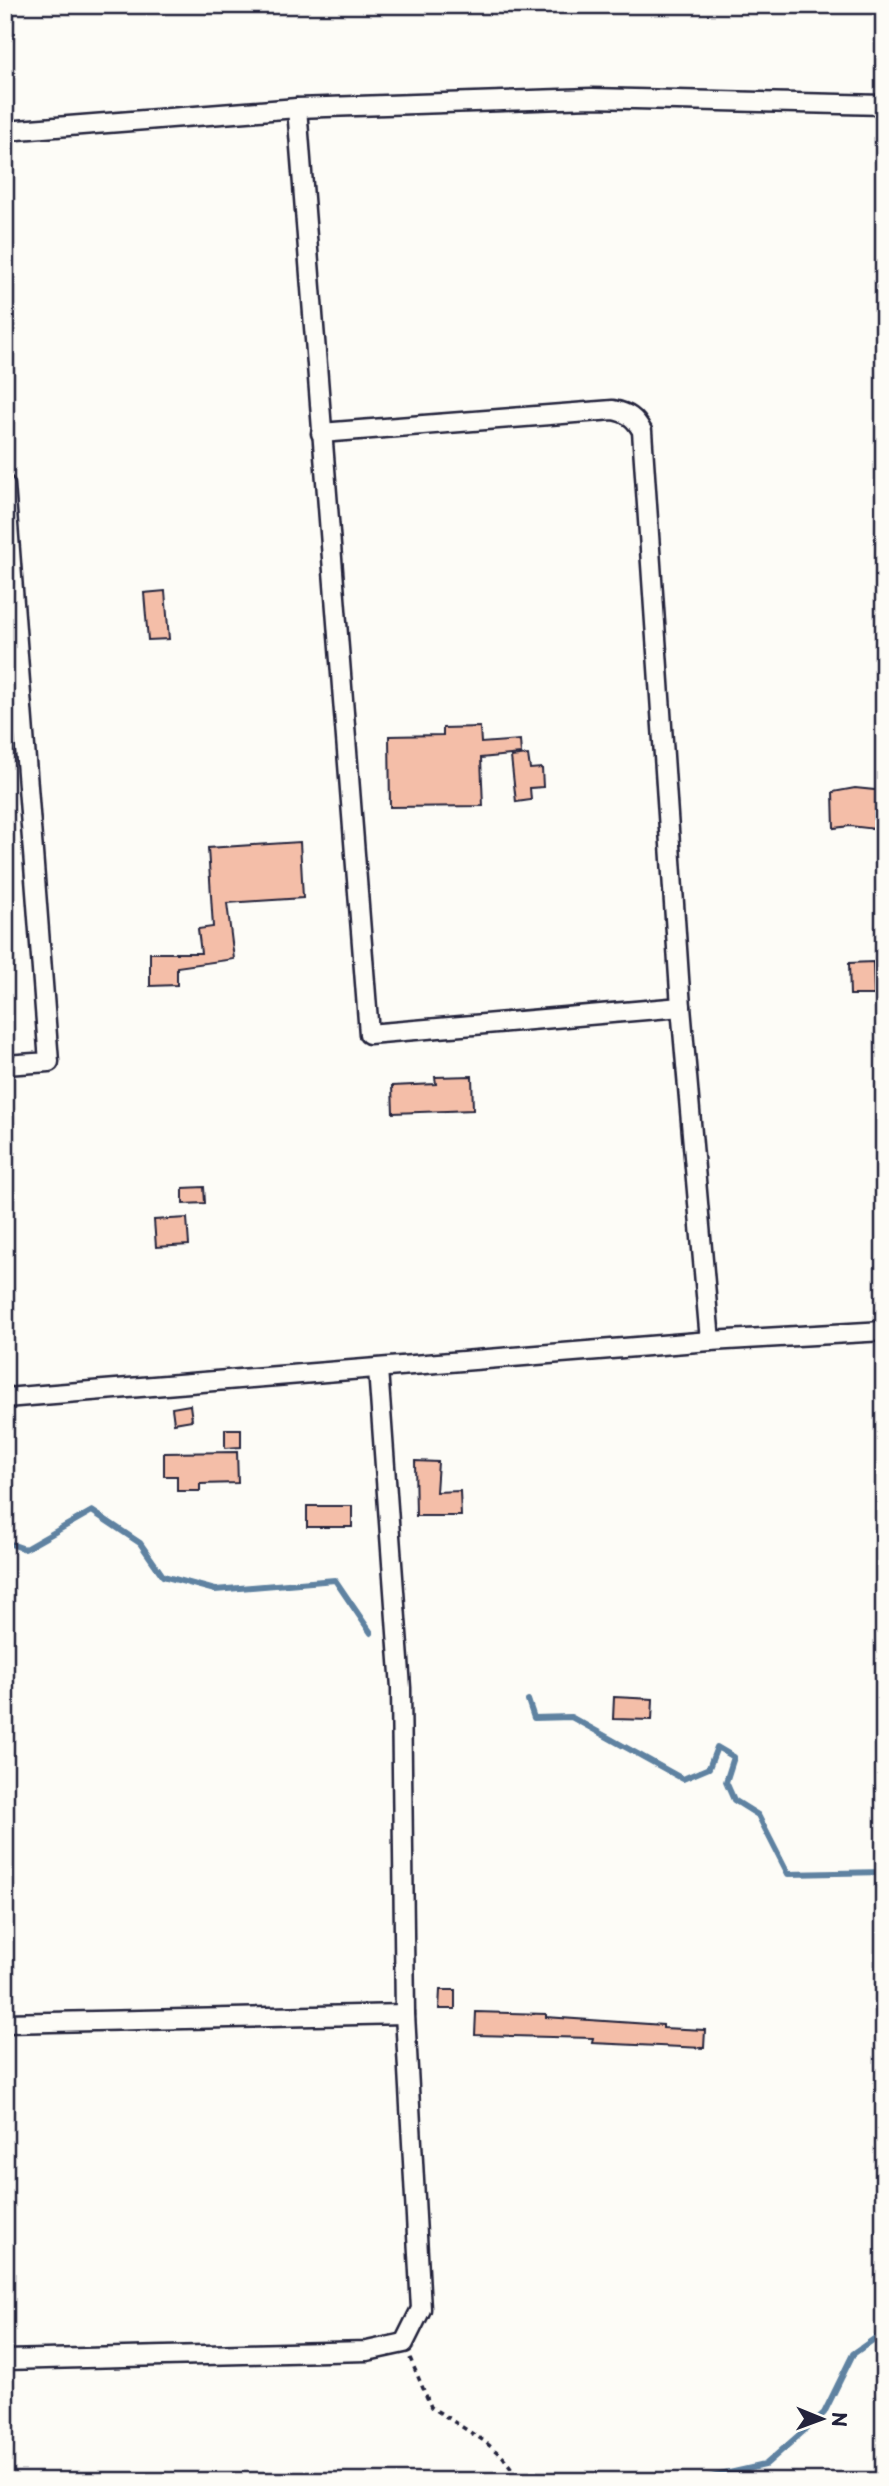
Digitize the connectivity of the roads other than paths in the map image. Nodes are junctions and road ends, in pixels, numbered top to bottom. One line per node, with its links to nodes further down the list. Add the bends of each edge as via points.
1 (884, 105): 2 (street, via 592,98)
2 (297, 108): 3 (street); 4 (street)
3 (5, 131)
4 (321, 433): 6 (street, via 614,410 637,421 642,431); 6 (street, via 369,1034)
5 (5, 485): 7 (street, via 49,1062)
6 (681, 1007): 9 (street)
7 (5, 1065)
8 (884, 1331): 9 (street)
9 (710, 1341): 10 (street)
10 (378, 1369): 11 (street); 12 (street, via 401,1688)
11 (5, 1398)
12 (405, 2014): 13 (street); 14 (street, via 421,2309 404,2343 368,2351)
13 (5, 2024)
14 (5, 2360)

